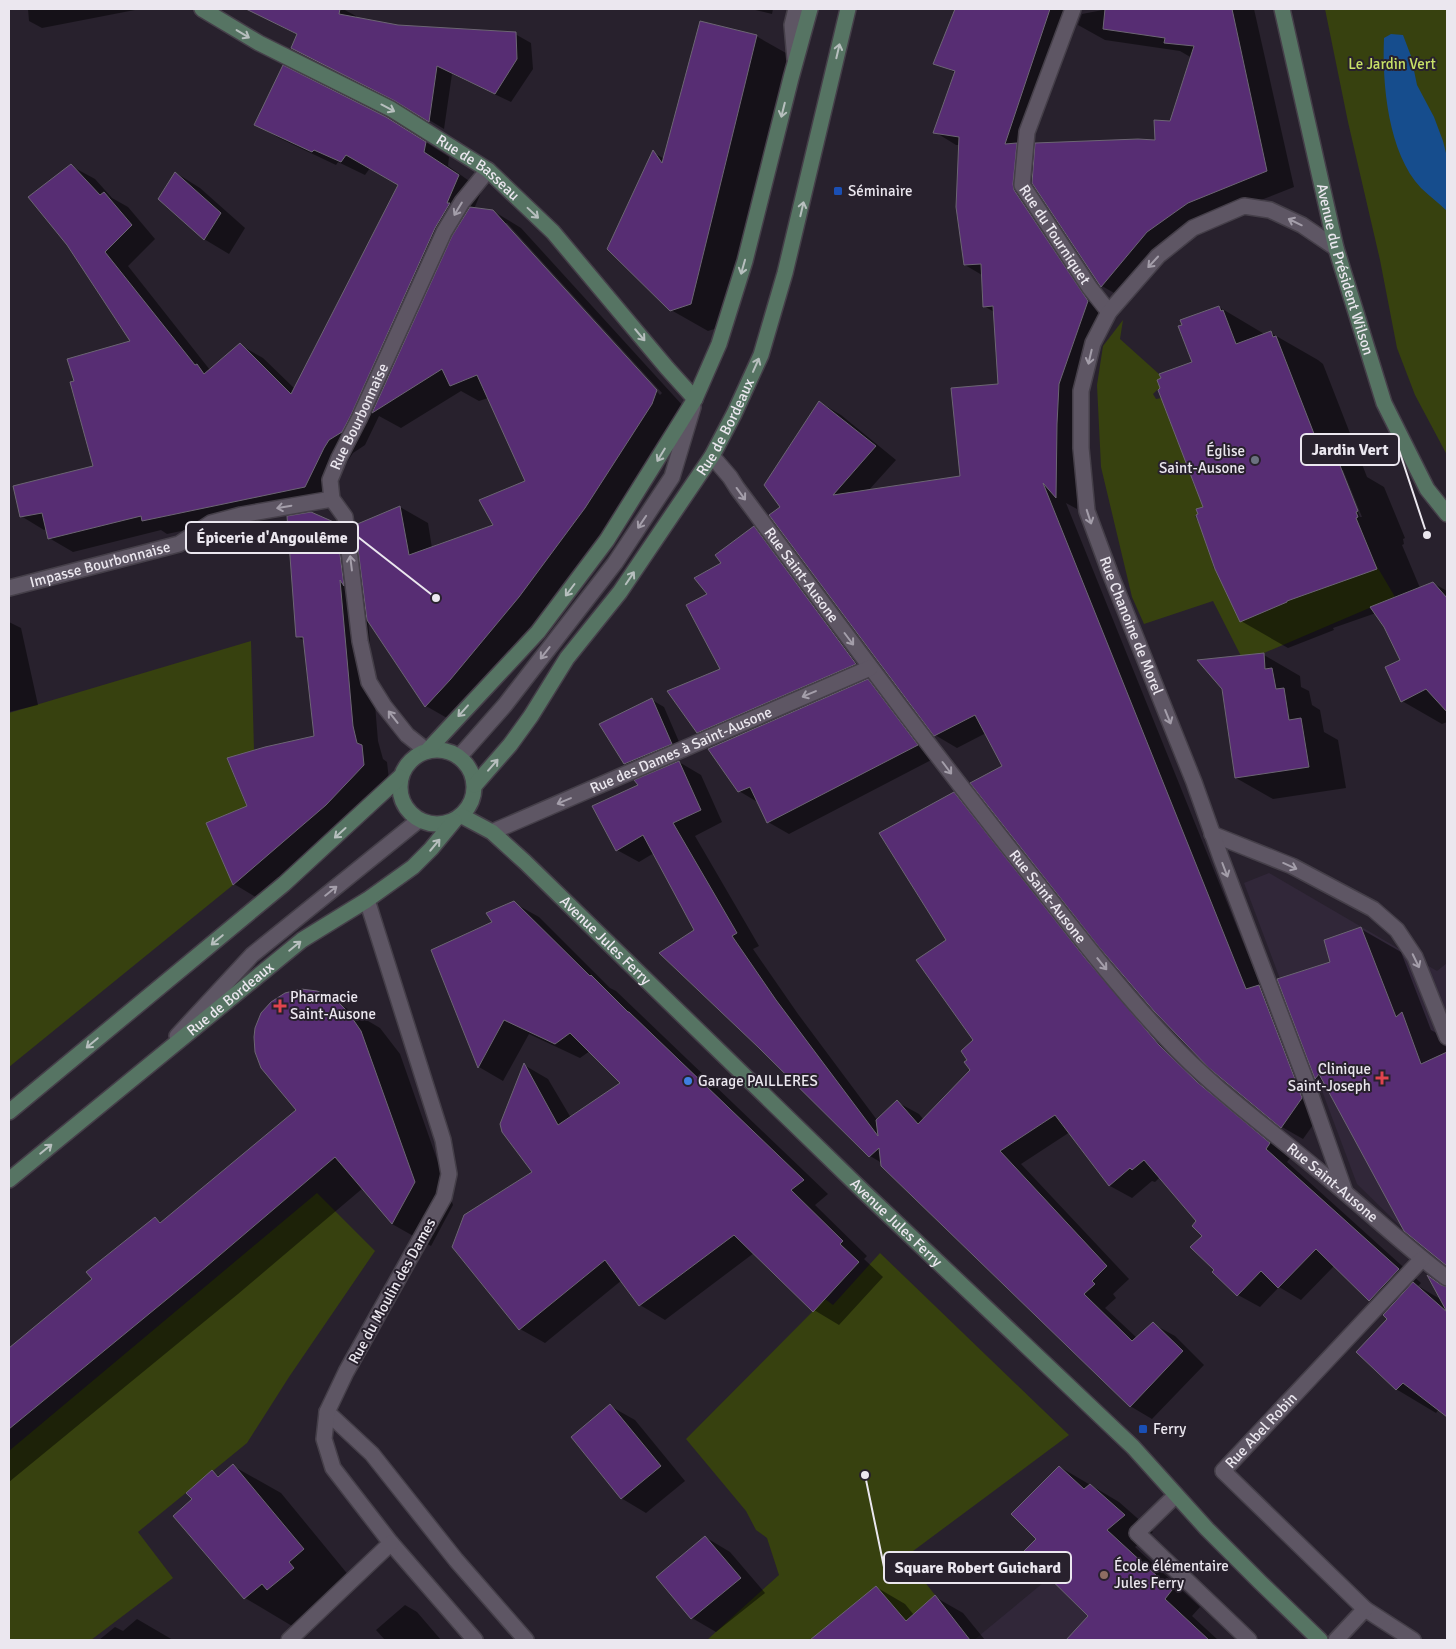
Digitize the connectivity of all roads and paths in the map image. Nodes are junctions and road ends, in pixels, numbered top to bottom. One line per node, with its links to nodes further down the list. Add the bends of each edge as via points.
1 (202, 9): 8 (main road, Rue de Basseau, one-way to 8, via 259,43 391,109)
2 (796, 9): 7 (street, via 792,25)
3 (810, 9): 7 (main road)
4 (848, 9): 12 (main road, Rue de Bordeaux, one-way to 4, via 764,346 801,210)
5 (1072, 9): 10 (street, Rue du Tourniquet, via 1027,132 1022,185)
6 (1282, 9): 9 (main road, Avenue du Président Wilson)
7 (796, 63): 11 (main road, one-way to 11, via 733,303)
8 (488, 170): 11 (main road, Rue de Basseau, one-way to 11, via 553,232); 13 (street, Rue Bourbonnaise, one-way to 13, via 462,202 444,232 339,458 330,480)
9 (1336, 248): 10 (street, Rue Chanoine de Morel, one-way to 10, via 1302,225 1270,210 1244,206 1193,228 1158,256); 14 (main road, Avenue du Président Wilson, via 1384,403 1427,489)
10 (1109, 312): 24 (street, Rue Chanoine de Morel, one-way to 24, via 1093,343 1081,391 1081,448 1087,512)
11 (695, 398): 17 (main road, one-way to 17, via 607,540 538,632); 18 (street, one-way to 18, via 672,477 609,571 505,705)
12 (712, 456): 16 (street, Rue Saint-Ausone, one-way to 16); 20 (main road, Rue de Bordeaux, one-way to 12, via 531,716 566,658 620,592)
13 (332, 499): 15 (street, Impasse Bourbonnaise, one-way to 15, via 211,523 179,544); 17 (street, one-way to 13, via 408,735 369,682 360,641 345,518)
14 (1447, 514)
15 (9, 588)
16 (870, 668): 23 (street, Rue des Dames à Saint-Ausone, one-way to 23); 30 (street, Rue Saint-Ausone, one-way to 30, via 1118,985 1166,1039 1202,1074)
17 (427, 751): 18 (main road, via 449,752); 19 (main road, via 415,757)
18 (459, 757): 20 (main road, via 468,764)
19 (400, 777): 22 (main road, via 402,802); 28 (main road, one-way to 28, via 284,884)
20 (475, 785): 21 (main road, via 470,807)
21 (458, 818): 22 (main road, via 430,825); 23 (main road, Avenue Jules Ferry); 25 (main road, Rue de Bordeaux, one-way to 21, via 432,849)
22 (418, 820): 27 (street, one-way to 22, via 252,955)
23 (492, 832): 34 (main road, Avenue Jules Ferry, via 1133,1447)
24 (1212, 834): 26 (street, one-way to 26, via 1292,866 1373,909 1391,924 1415,957); 30 (street, Rue Chanoine de Morel, one-way to 30)
25 (367, 900): 27 (main road, Rue de Bordeaux, one-way to 25, via 302,940); 33 (street, Rue du Moulin des Dames, via 443,1140 450,1174 444,1197)
26 (1447, 1037)
27 (157, 1058): 29 (main road, Rue de Bordeaux, one-way to 27)
28 (9, 1112)
29 (9, 1180)
30 (1345, 1192): 31 (street, Rue Saint-Ausone)
31 (1422, 1259): 32 (street, Rue Saint-Ausone); 36 (street, Rue Abel Robin, via 1224,1471)
32 (1447, 1278)
33 (327, 1412): 35 (street, Rue du Moulin des Dames, via 324,1439 333,1468); 39 (street, via 372,1454 456,1560)
34 (1176, 1494): 40 (street, via 1137,1533); 41 (main road, Avenue Jules Ferry, via 1207,1530)
35 (391, 1543): 37 (street); 38 (street, Rue du Moulin des Dames)
36 (1364, 1609): 42 (street); 43 (street)
37 (289, 1640)
38 (476, 1640)
39 (526, 1640)
40 (1249, 1640)
41 (1320, 1640)
42 (1336, 1640)
43 (1413, 1640)

